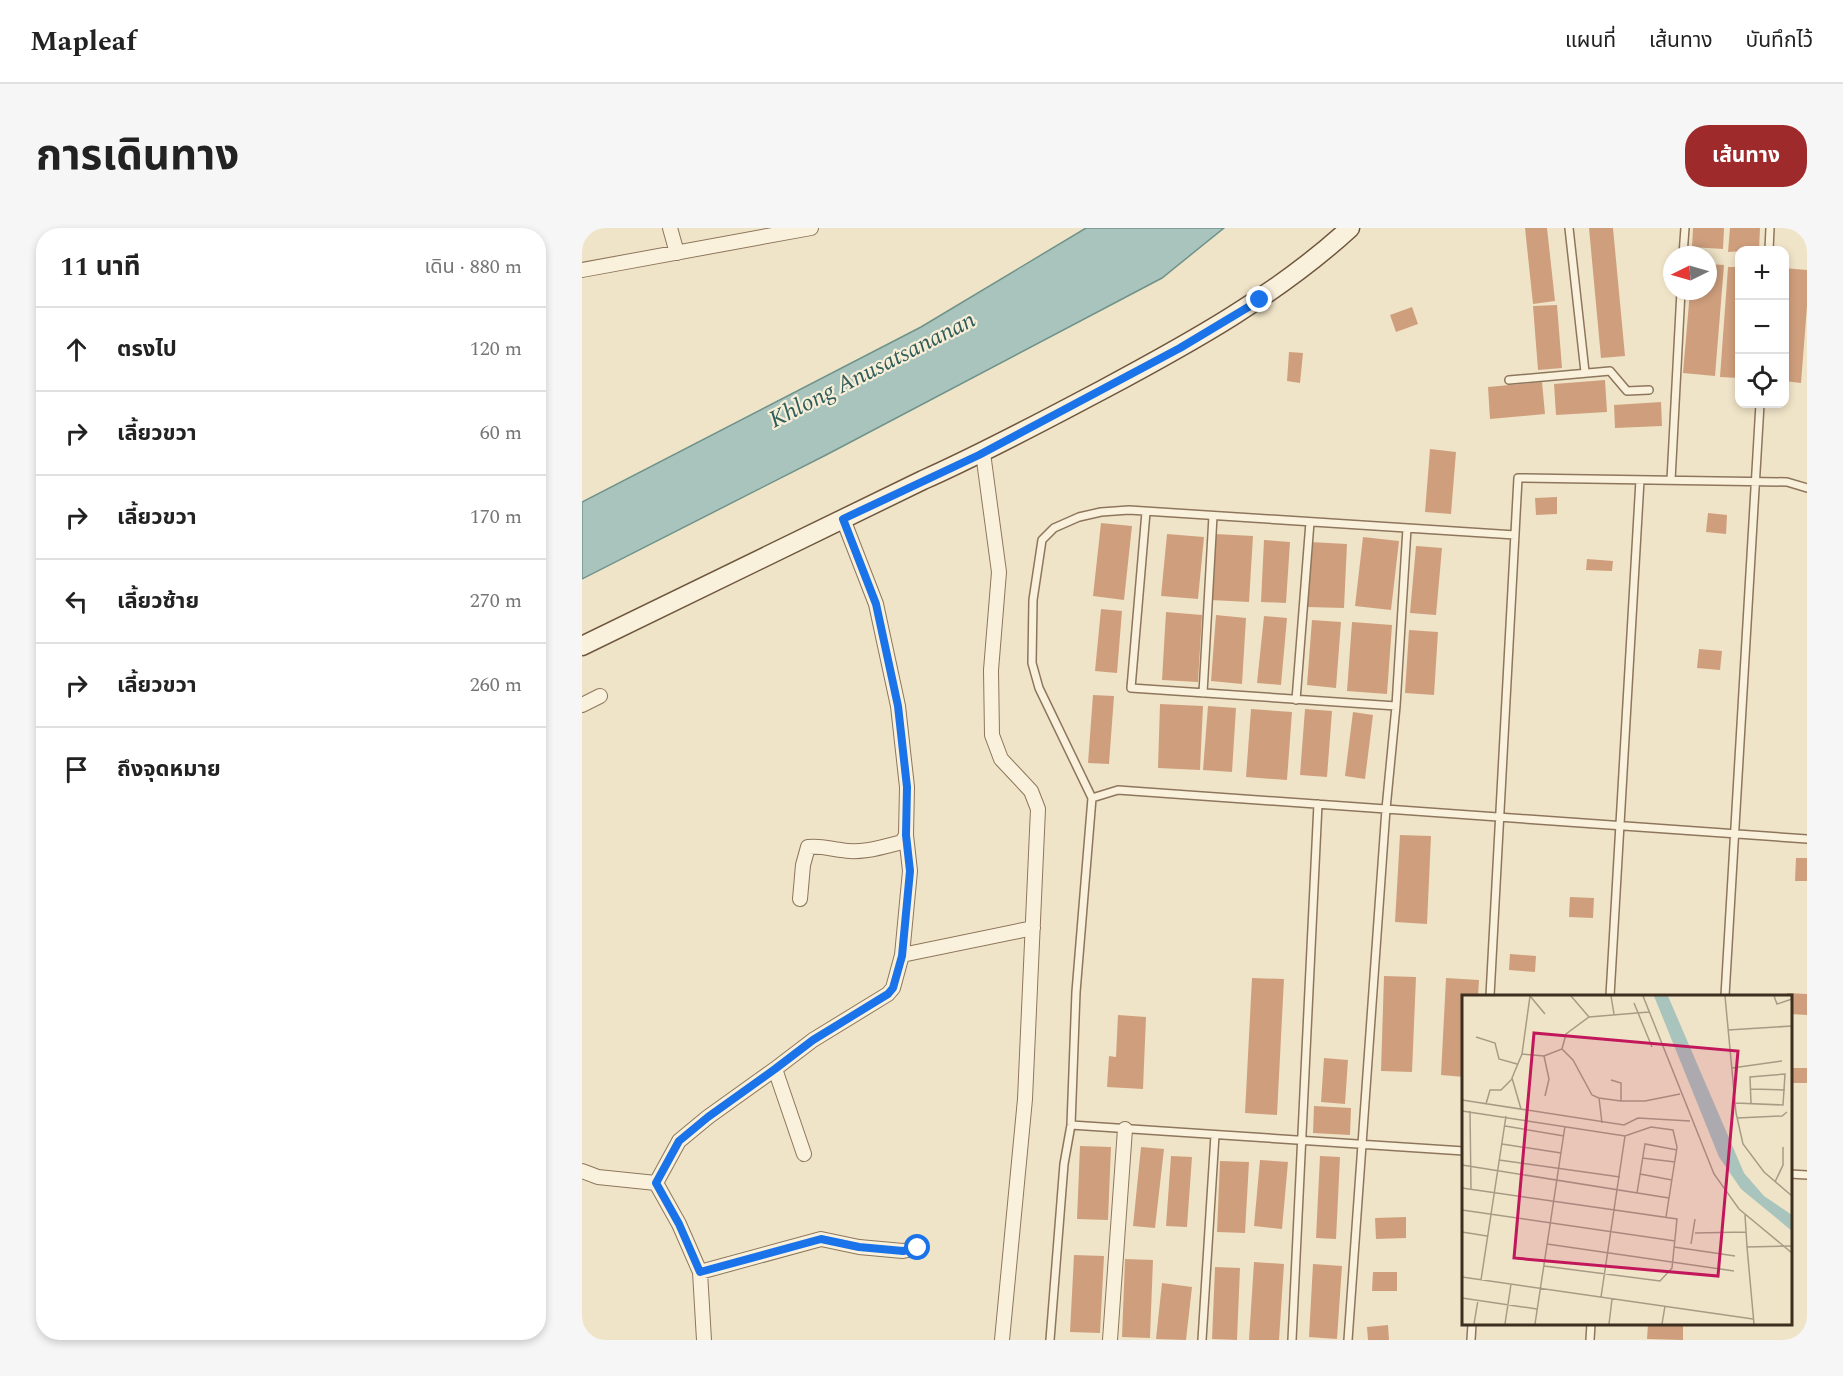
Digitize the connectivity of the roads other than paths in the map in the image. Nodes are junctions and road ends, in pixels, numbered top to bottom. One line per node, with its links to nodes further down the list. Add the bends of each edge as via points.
1 (670, 228): 9 (street)
2 (811, 228): 9 (street)
3 (1350, 228): 16 (main road, via 1260,300 1180,348)
4 (1569, 228): 12 (lane)
5 (1685, 228): 7 (lane)
6 (1770, 228): 8 (lane)
7 (1684, 246)
8 (1769, 246)
9 (677, 252): 10 (street)
10 (582, 270)
11 (1681, 300): 18 (lane)
12 (1585, 372): 13 (lane); 14 (lane, via 1610,371 1627,391)
13 (1509, 380)
14 (1649, 390)
15 (1760, 408): 19 (lane)
16 (983, 453): 23 (main road); 42 (street, via 999,572 991,670 992,735 1001,759 1031,791 1038,809)
17 (1640, 480): 18 (lane); 26 (lane, via 1518,478); 37 (lane)
18 (1671, 480): 19 (lane)
19 (1755, 481): 20 (lane, via 1787,482); 38 (lane)
20 (1807, 488)
21 (1146, 512): 22 (lane); 28 (lane, via 1131,688); 33 (lane, via 1101,512 1079,517 1054,528 1042,540 1033,600 1032,663 1039,688)
22 (1213, 516): 24 (lane); 28 (lane)
23 (843, 519): 27 (main road); 39 (street, via 876,604 895,695 907,787)
24 (1310, 522): 25 (lane); 30 (lane)
25 (1407, 528): 26 (lane); 32 (lane)
26 (1515, 535): 36 (lane)
27 (582, 646)
28 (1203, 693): 30 (lane)
29 (600, 696): 31 (street)
30 (1296, 700): 32 (lane)
31 (582, 705)
32 (1396, 706): 35 (lane)
33 (1092, 798): 34 (lane, via 1118,790); 48 (lane, via 1076,992)
34 (1318, 804): 35 (lane); 51 (lane)
35 (1386, 809): 36 (lane); 52 (lane)
36 (1499, 817): 37 (lane); 44 (lane)
37 (1620, 826): 38 (lane); 45 (lane)
38 (1734, 834): 40 (lane); 46 (lane)
39 (906, 835): 41 (street, via 902,843 867,851 808,847); 43 (street, via 910,871)
40 (1807, 839)
41 (800, 899)
42 (1033, 928): 43 (street); 64 (street, via 1025,1099)
43 (902, 956): 47 (street, via 888,994 813,1040)
44 (1490, 995)
45 (1610, 995)
46 (1725, 995)
47 (775, 1069): 54 (street); 58 (street, via 679,1141)
48 (1071, 1125): 49 (lane); 65 (lane, via 1064,1164)
49 (1125, 1129): 50 (lane); 66 (street)
50 (1215, 1135): 51 (lane); 67 (lane)
51 (1302, 1141): 52 (lane); 68 (lane)
52 (1360, 1145): 53 (lane); 69 (lane)
53 (1462, 1152)
54 (804, 1154)
55 (582, 1171): 58 (street, via 598,1177)
56 (1792, 1174): 57 (lane)
57 (1807, 1175)
58 (656, 1183): 60 (street)
59 (918, 1248): 60 (street, via 903,1251 859,1247 821,1239)
60 (700, 1272): 63 (street)
61 (1472, 1325): 70 (lane)
62 (1591, 1325): 71 (lane)
63 (704, 1340)
64 (1002, 1340)
65 (1050, 1340)
66 (1110, 1340)
67 (1202, 1340)
68 (1292, 1340)
69 (1348, 1340)
70 (1471, 1340)
71 (1590, 1340)

